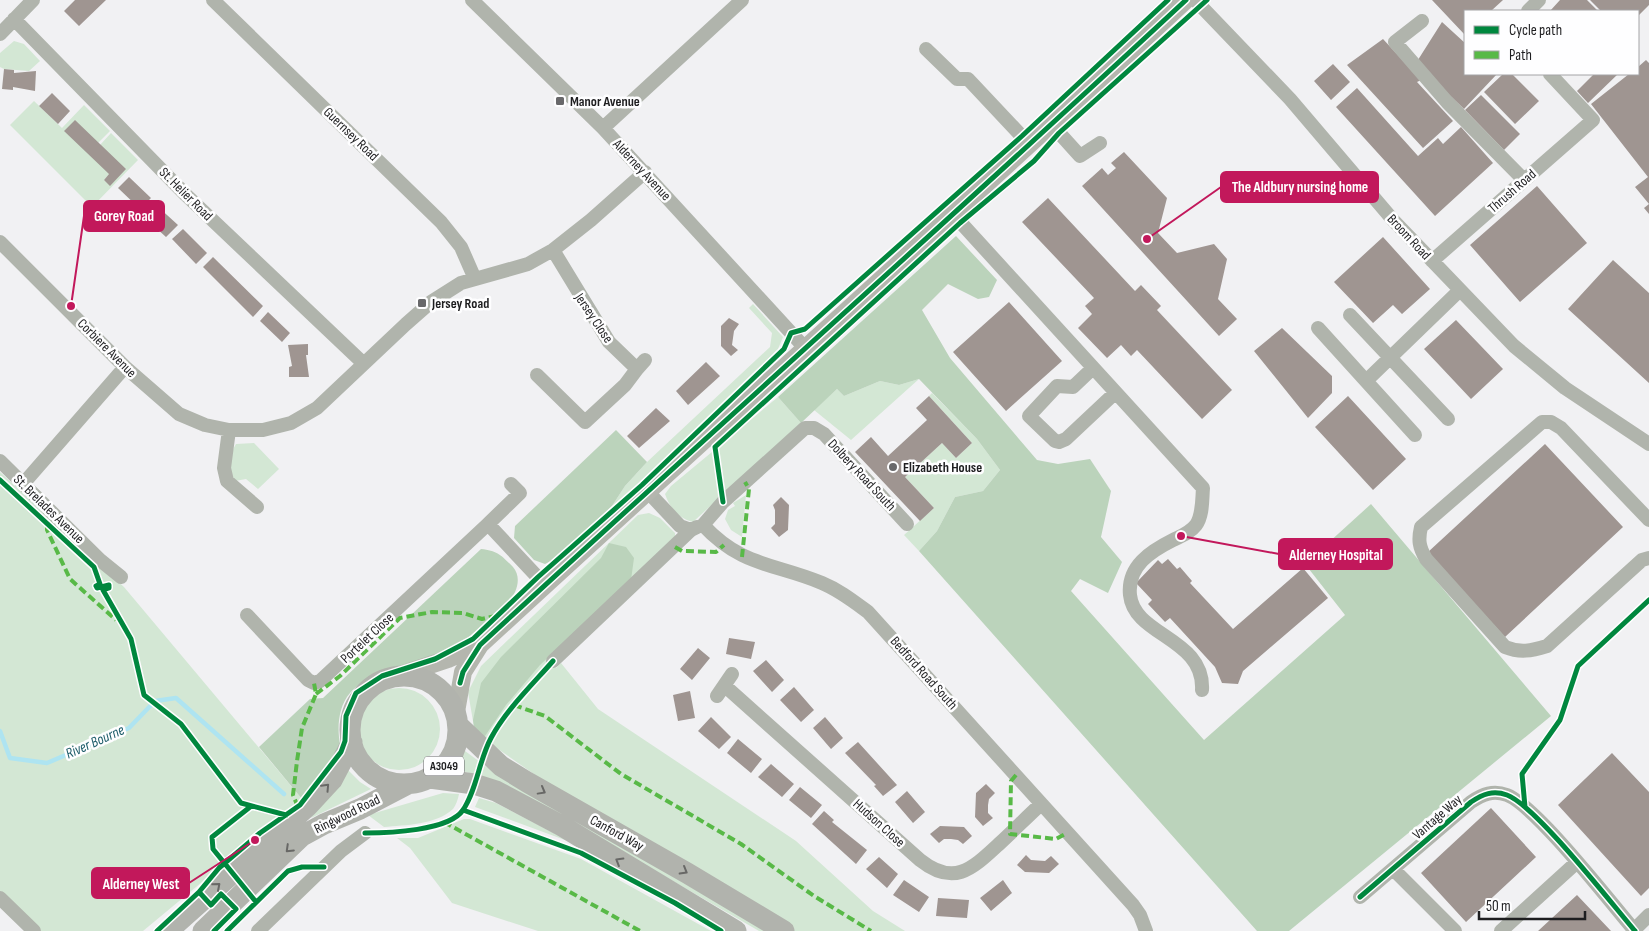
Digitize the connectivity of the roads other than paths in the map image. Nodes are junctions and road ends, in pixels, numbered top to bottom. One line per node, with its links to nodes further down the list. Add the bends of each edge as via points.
1 (33, 0): 9 (street)
2 (213, 0): 24 (street, Guernsey Road, via 441,222 461,248)
3 (472, 0): 15 (street, Alderney Avenue)
4 (742, 0): 15 (street)
5 (1186, 0): 14 (main road)
6 (1195, 0): 23 (street, Broom Road, via 1290,99)
7 (1539, 0): 8 (street)
8 (1529, 10)
9 (14, 19): 11 (street); 30 (street, St. Helier Road, via 186,195)
10 (1422, 21): 19 (street, via 1396,42 1447,102)
11 (0, 34)
12 (926, 49): 17 (street, via 957,79 968,79)
13 (1551, 75): 19 (street, Thrush Road, via 1593,120)
14 (1052, 125): 16 (street, via 1080,156); 17 (main road)
15 (603, 128): 18 (street, Alderney Avenue)
16 (1100, 142)
17 (1030, 145): 20 (main road)
18 (645, 172): 22 (street); 28 (street, Alderney Avenue)
19 (1524, 180): 23 (street, Thrush Road)
20 (952, 213): 28 (main road); 32 (street)
21 (0, 242): 31 (street, Corbiere Avenue)
22 (553, 250): 24 (street, via 528,264); 33 (street, Jersey Close, via 609,342 641,364 585,422)
23 (1432, 261): 25 (street, Broom Road)
24 (475, 279): 30 (street, via 461,283 432,302)
25 (1459, 292): 29 (street); 39 (street, Broom Road, via 1514,346 1565,388)
26 (1350, 315): 29 (street)
27 (1318, 328): 34 (street)
28 (805, 348): 43 (main road)
29 (1390, 359): 34 (street); 36 (street)
30 (363, 363): 37 (street, Corbiere Avenue, via 317,408 291,422 263,430)
31 (125, 366): 37 (street, Corbiere Avenue, via 179,414 205,425); 41 (street)
32 (1093, 368): 35 (street); 35 (street, via 1072,387 1057,386 1030,416 1059,442)
33 (537, 375)
34 (1366, 381): 38 (street)
35 (1115, 392): 57 (street, via 1203,488 1196,526 1145,557 1131,574 1130,593 1132,604 1142,618 1178,645 1196,665 1203,679)
36 (1448, 419)
37 (229, 430): 44 (street, via 224,468 227,481)
38 (1415, 435)
39 (1649, 444)
40 (0, 461): 41 (street, St. Brelades Avenue)
41 (23, 484): 50 (street, St. Brelades Avenue)
42 (516, 489): 46 (street, Portelet Close)
43 (649, 492): 48 (street, Bedford Road South, via 680,526); 51 (main road)
44 (257, 507)
45 (1649, 520): 49 (street, via 1561,428 1551,422 1542,422 1421,527 1419,547 1426,559 1505,646 1516,651 1547,646 1642,560)
46 (488, 524): 51 (street); 52 (street, Portelet Close, via 320,681 308,680)
47 (907, 524): 48 (street, Dolbery Road South, via 824,434 814,428 805,428)
48 (697, 527): 54 (street, Dolbery Road South); 62 (street, Bedford Road South, via 742,557 822,583 868,612)
49 (1649, 558)
50 (121, 577)
51 (545, 585): 53 (main road)
52 (247, 614)
53 (480, 645): 55 (main road); 58 (main road, via 464,672)
54 (554, 661)
55 (394, 677): 58 (highway, A3049, via 414,677 432,683 446,696); 59 (highway, A3049, via 378,683 364,694 350,725)
56 (725, 685): 62 (street, Hudson Close, via 920,860 938,872 959,873 974,866)
57 (1202, 690)
58 (457, 719): 60 (highway, A3049, via 456,746 446,764); 75 (highway, Canford Way / A3049, one-way to 75, via 501,766)
59 (352, 742): 61 (highway, A3049, via 359,760 372,773 389,782); 71 (highway, Ringwood Road / A3049, one-way to 59, via 308,806 332,780)
60 (430, 778): 61 (highway, A3049); 74 (highway, Canford Way / A3049, one-way to 60, via 562,826 496,791 474,784)
61 (408, 784): 72 (highway, Ringwood Road / A3049, one-way to 72, via 302,836)
62 (1041, 804): 76 (street, Bedford Road South, via 1133,905)
63 (365, 833): 73 (street)
64 (1576, 863): 65 (street, Vantage Way, via 1515,799 1494,793 1483,794 1471,802); 69 (street, Vantage Way); 78 (street)
65 (1393, 869): 66 (street, Vantage Way); 77 (street)
66 (1360, 897)
67 (0, 898): 70 (street)
68 (1649, 916): 69 (street)
69 (1631, 929)
70 (34, 931)
71 (168, 931)
72 (203, 931)
73 (258, 931)
74 (736, 931)
75 (784, 931)
76 (1146, 931)
77 (1455, 931)
78 (1501, 931)

